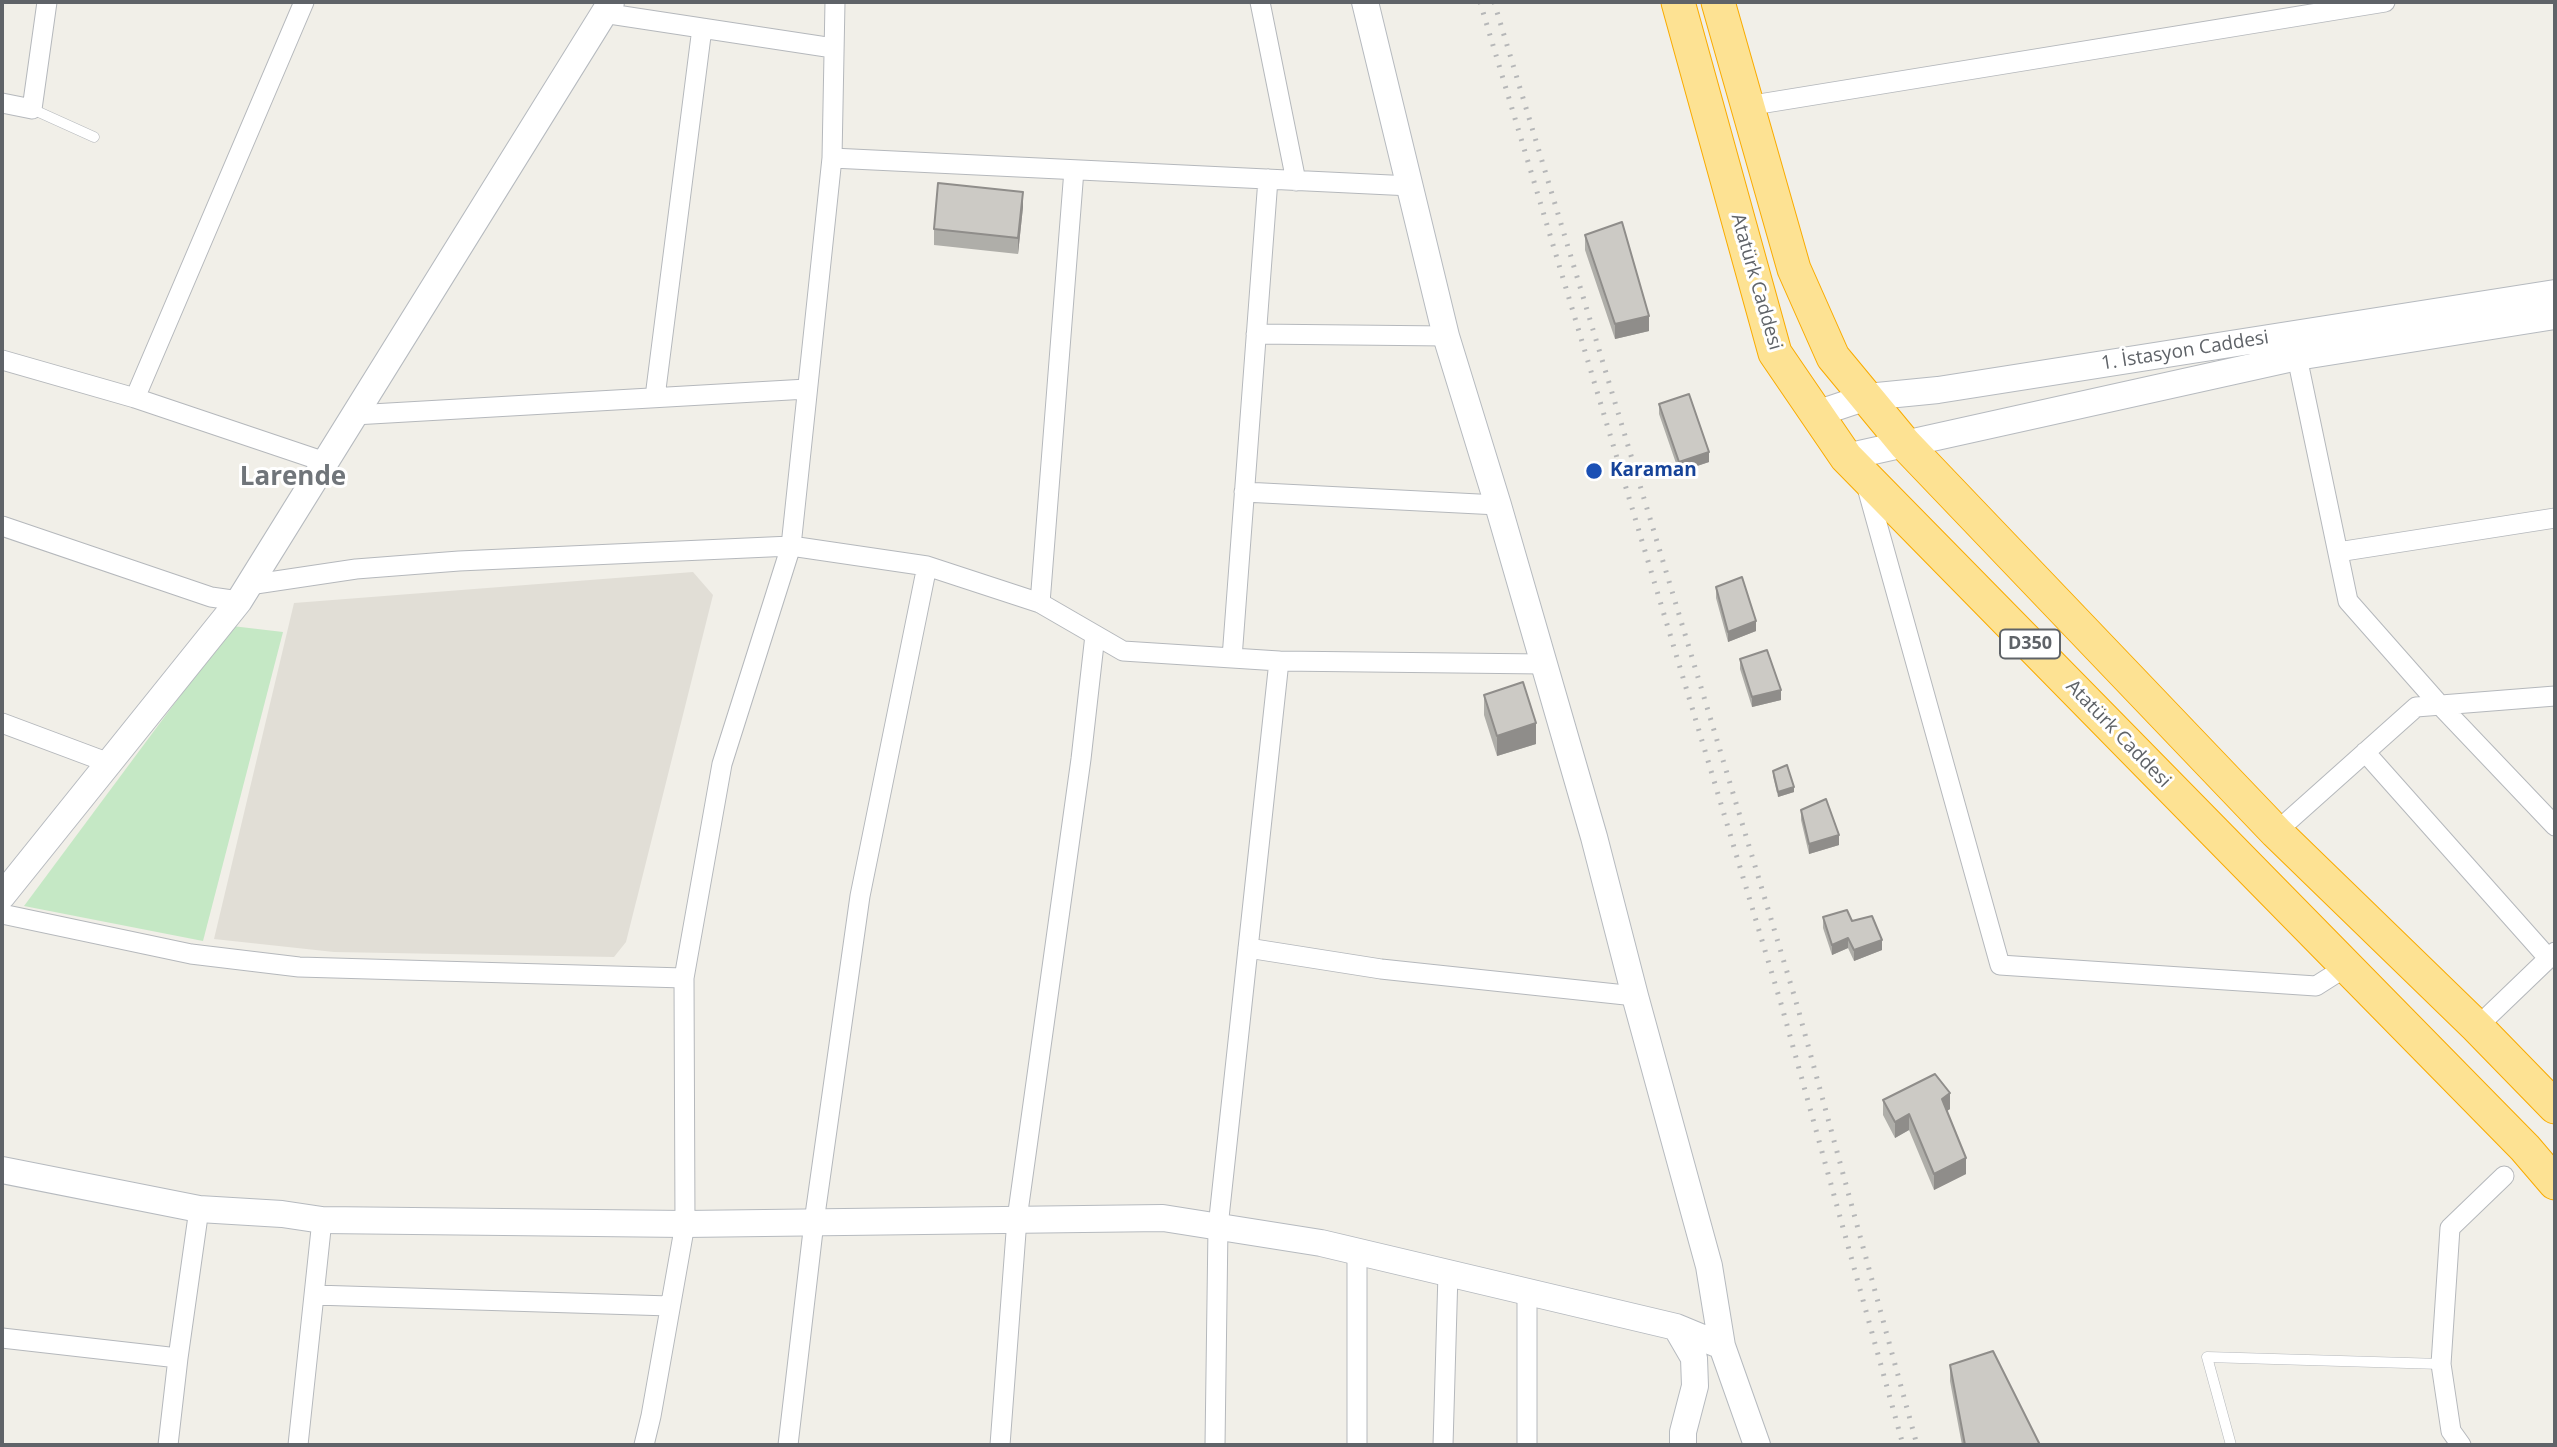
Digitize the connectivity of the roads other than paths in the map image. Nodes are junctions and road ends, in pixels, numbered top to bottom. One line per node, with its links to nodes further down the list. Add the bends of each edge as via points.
1 (47, 2): 14 (street)
2 (304, 2): 30 (street)
3 (835, 2): 11 (street)
4 (1260, 2): 19 (street)
5 (1365, 2): 20 (street)
6 (1678, 2): 31 (highway, Atatürk Caddesi / D350, via 1774,353)
7 (1718, 2): 13 (highway, Atatürk Caddesi / D350)
8 (2385, 2): 13 (street)
9 (607, 8): 10 (street); 32 (street)
10 (702, 28): 11 (street); 28 (street)
11 (833, 48): 16 (street)
12 (2, 103): 14 (street)
13 (1747, 106): 29 (highway, Atatürk Caddesi / D350, via 1794,269 1833,357)
14 (32, 109): 15 (lane)
15 (94, 136)
16 (832, 158): 17 (street); 27 (street)
17 (1074, 170): 18 (street); 44 (street)
18 (1268, 179): 19 (street); 23 (street)
19 (1296, 181): 20 (street)
20 (1411, 186): 24 (street)
21 (2555, 293): 29 (street, 1. İstasyon Caddesi, via 1938,390)
22 (2555, 316): 25 (street, 1. İstasyon Caddesi)
23 (1256, 334): 24 (street); 36 (street)
24 (1446, 336): 37 (street)
25 (2297, 357): 33 (street, 1. İstasyon Caddesi); 41 (street)
26 (4, 365): 30 (street)
27 (807, 388): 28 (street); 40 (street)
28 (655, 397): 32 (street)
29 (1867, 397): 31 (street, 1. İstasyon Caddesi); 33 (highway, Atatürk Caddesi / D350)
30 (135, 398): 34 (street)
31 (1816, 414): 35 (highway, Atatürk Caddesi / D350)
32 (354, 415): 34 (street)
33 (1905, 444): 35 (street, 1. İstasyon Caddesi); 55 (highway, Atatürk Caddesi / D350)
34 (325, 463): 43 (street)
35 (1855, 466): 60 (highway, Atatürk Caddesi / D350); 60 (street, via 2000,965 2316,985)
36 (1244, 492): 37 (street); 46 (street)
37 (1498, 505): 48 (street)
38 (2555, 518): 41 (street)
39 (2, 526): 43 (street, via 211,597)
40 (791, 545): 42 (street); 43 (street, via 356,569); 61 (street, via 722,764)
41 (2338, 552): 50 (street, via 2348,601)
42 (927, 566): 44 (street); 71 (street, via 860,896)
43 (244, 593): 53 (street)
44 (1040, 603): 45 (street)
45 (1095, 635): 46 (street, via 1123,651); 69 (street, via 1082,759)
46 (1232, 658): 47 (street)
47 (1279, 661): 48 (street); 58 (street)
48 (1543, 664): 62 (street, via 1594,836)
49 (2555, 696): 50 (street)
50 (2438, 703): 52 (street, via 2416,707); 54 (street)
51 (2, 723): 53 (street)
52 (2365, 752): 55 (street); 59 (street)
53 (109, 763): 56 (street)
54 (2555, 826)
55 (2276, 832): 63 (highway, Atatürk Caddesi / D350)
56 (2, 896)
57 (2, 914): 61 (street, via 191,954 299,967)
58 (1248, 948): 62 (street, via 1381,969); 73 (street)
59 (2552, 955): 63 (street)
60 (2346, 967): 67 (highway, Atatürk Caddesi / D350)
61 (684, 978): 72 (street)
62 (1634, 996): 81 (street, via 1709,1266)
63 (2477, 1027): 64 (highway, Atatürk Caddesi / D350)
64 (2555, 1107)
65 (2, 1170): 68 (street)
66 (2504, 1175): 83 (street, via 2450,1227)
67 (2555, 1183)
68 (199, 1209): 70 (street); 82 (street)
69 (1017, 1219): 71 (street); 73 (street, via 1163,1218); 88 (street)
70 (322, 1220): 72 (street); 77 (street)
71 (814, 1222): 72 (street); 87 (street)
72 (685, 1224): 78 (street)
73 (1218, 1227): 74 (street); 89 (street)
74 (1357, 1252): 75 (street); 90 (street)
75 (1448, 1273): 76 (street); 91 (street)
76 (1527, 1292): 79 (street); 92 (street)
77 (314, 1295): 78 (street); 85 (street)
78 (670, 1306): 86 (street)
79 (1676, 1328): 81 (street); 93 (street, via 1695,1358 1695,1385 1682,1432)
80 (2, 1338): 82 (street)
81 (1722, 1346): 94 (street)
82 (178, 1359): 84 (street)
83 (2441, 1364): 95 (lane, via 2207,1357); 96 (street, via 2451,1431)
84 (168, 1445)
85 (298, 1445)
86 (644, 1445)
87 (788, 1445)
88 (1000, 1445)
89 (1215, 1445)
90 (1357, 1445)
91 (1443, 1445)
92 (1527, 1445)
93 (1684, 1445)
94 (1757, 1445)
95 (2231, 1445)
96 (2460, 1445)

